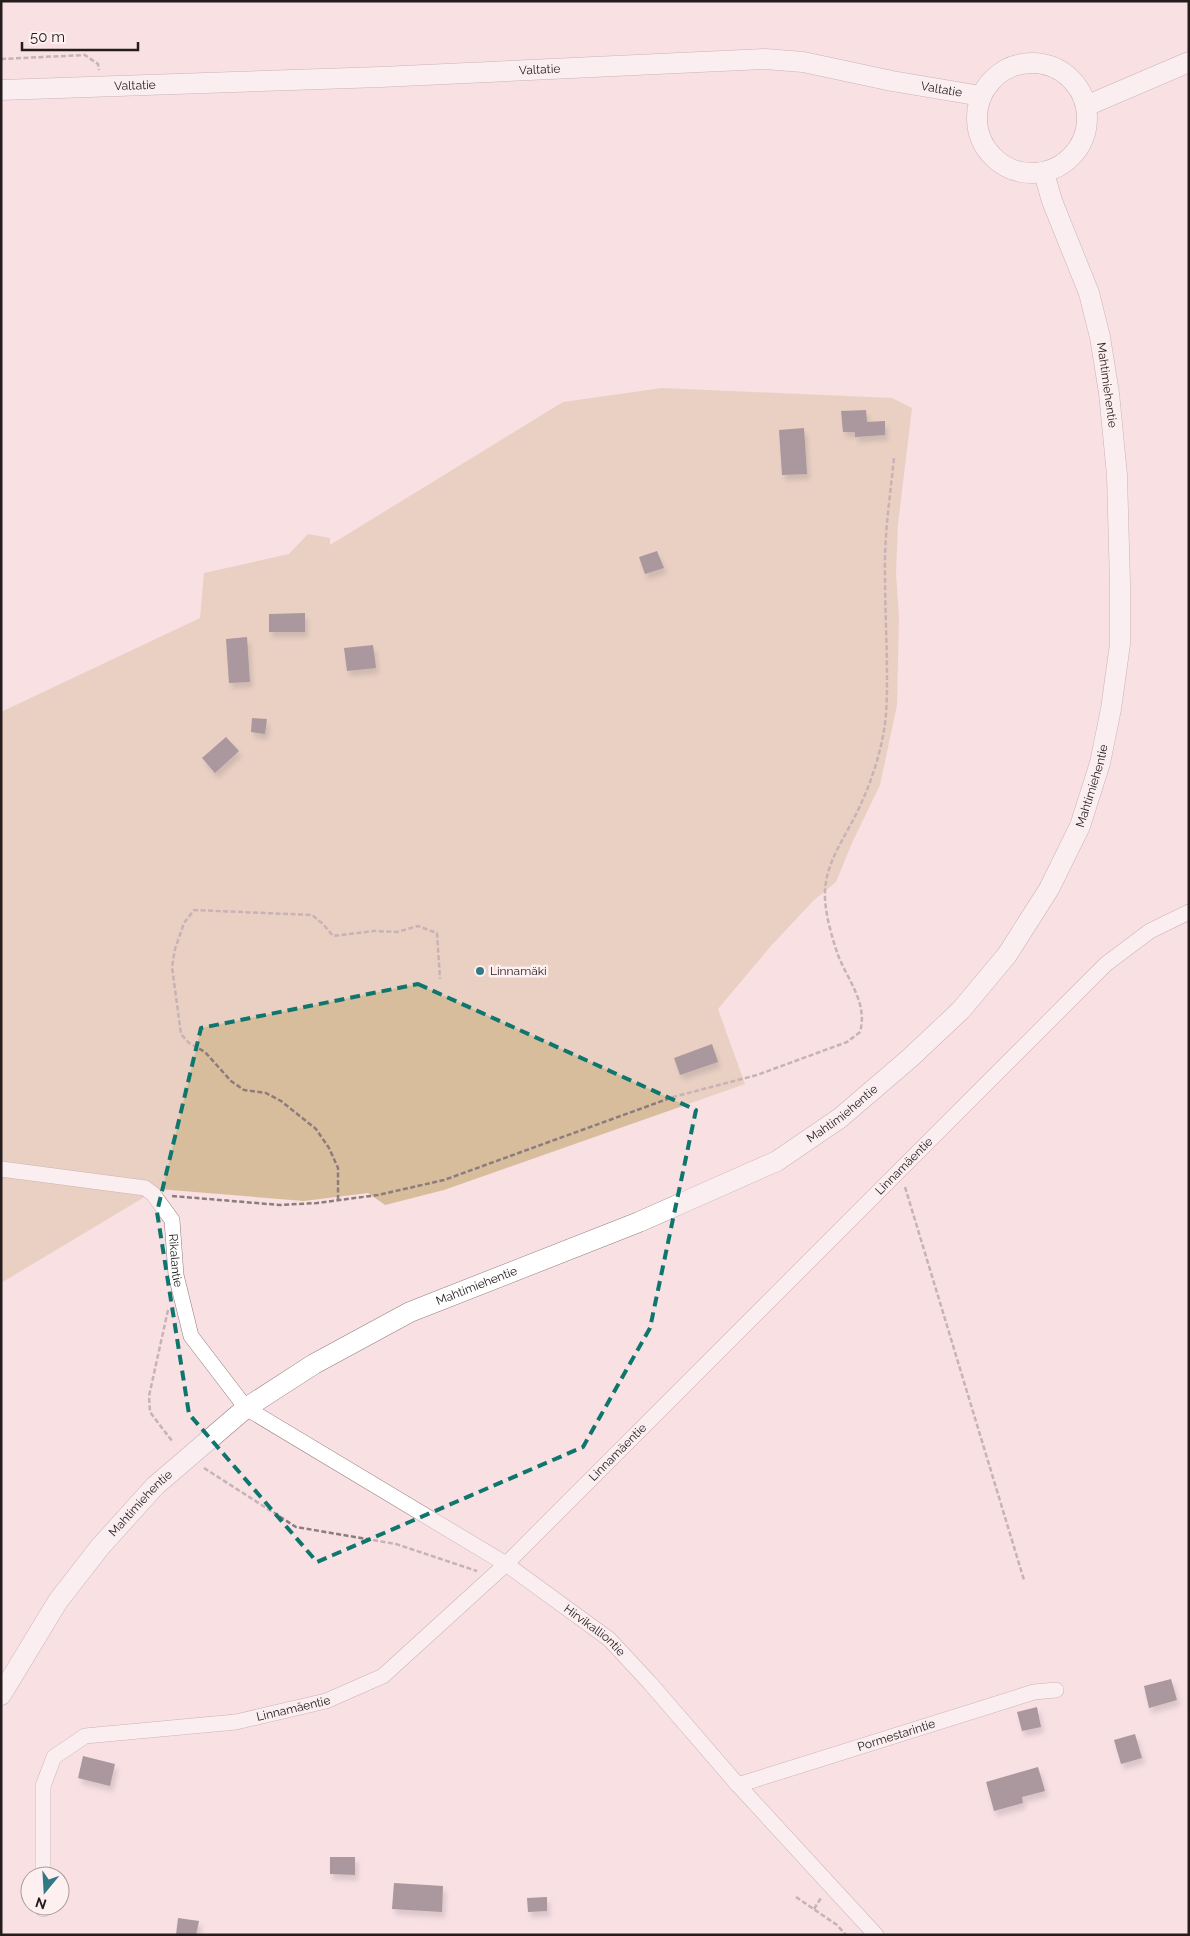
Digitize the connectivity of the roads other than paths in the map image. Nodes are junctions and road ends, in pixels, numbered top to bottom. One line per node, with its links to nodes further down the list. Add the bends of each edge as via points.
1 (1189, 62): 6 (main road)
2 (99, 87): 3 (main road, Valtatie); 4 (main road, Valtatie); 5 (main road, Valtatie, via 765,59 802,62)
3 (1, 90)
4 (1, 96)
5 (981, 96): 6 (main road, via 986,86 1004,70 1037,63 1069,77 1080,90); 7 (main road, via 977,128 989,153 1011,170 1033,174)
6 (1086, 106): 7 (main road, via 1086,128 1078,148 1064,164)
7 (1044, 172): 10 (main road, Mahtimiehentie, via 1052,201 1089,293 1100,337 1117,474 1120,644 1100,763 1080,826 1049,889 1012,947 961,1010 910,1058 840,1118 777,1161 639,1222 410,1312 314,1364)
8 (1189, 912): 11 (street, Linnamäentie, via 1150,931 1106,964)
9 (1, 1169): 10 (street, Rikalantie, via 145,1188 153,1194 172,1220 176,1275 192,1336)
10 (246, 1408): 11 (street, Hirvikalliontie); 13 (main road, Mahtimiehentie, via 155,1486 100,1547 58,1601)
11 (506, 1564): 14 (street, Hirvikalliontie, via 609,1639); 15 (street, Linnamäentie, via 383,1676 326,1701 236,1722 85,1736 54,1756 42,1786)
12 (1056, 1690): 14 (street, Pormestarintie, via 1034,1692)
13 (1, 1694)
14 (738, 1785): 16 (street, Hirvikalliontie)
15 (43, 1866)
16 (876, 1935)

